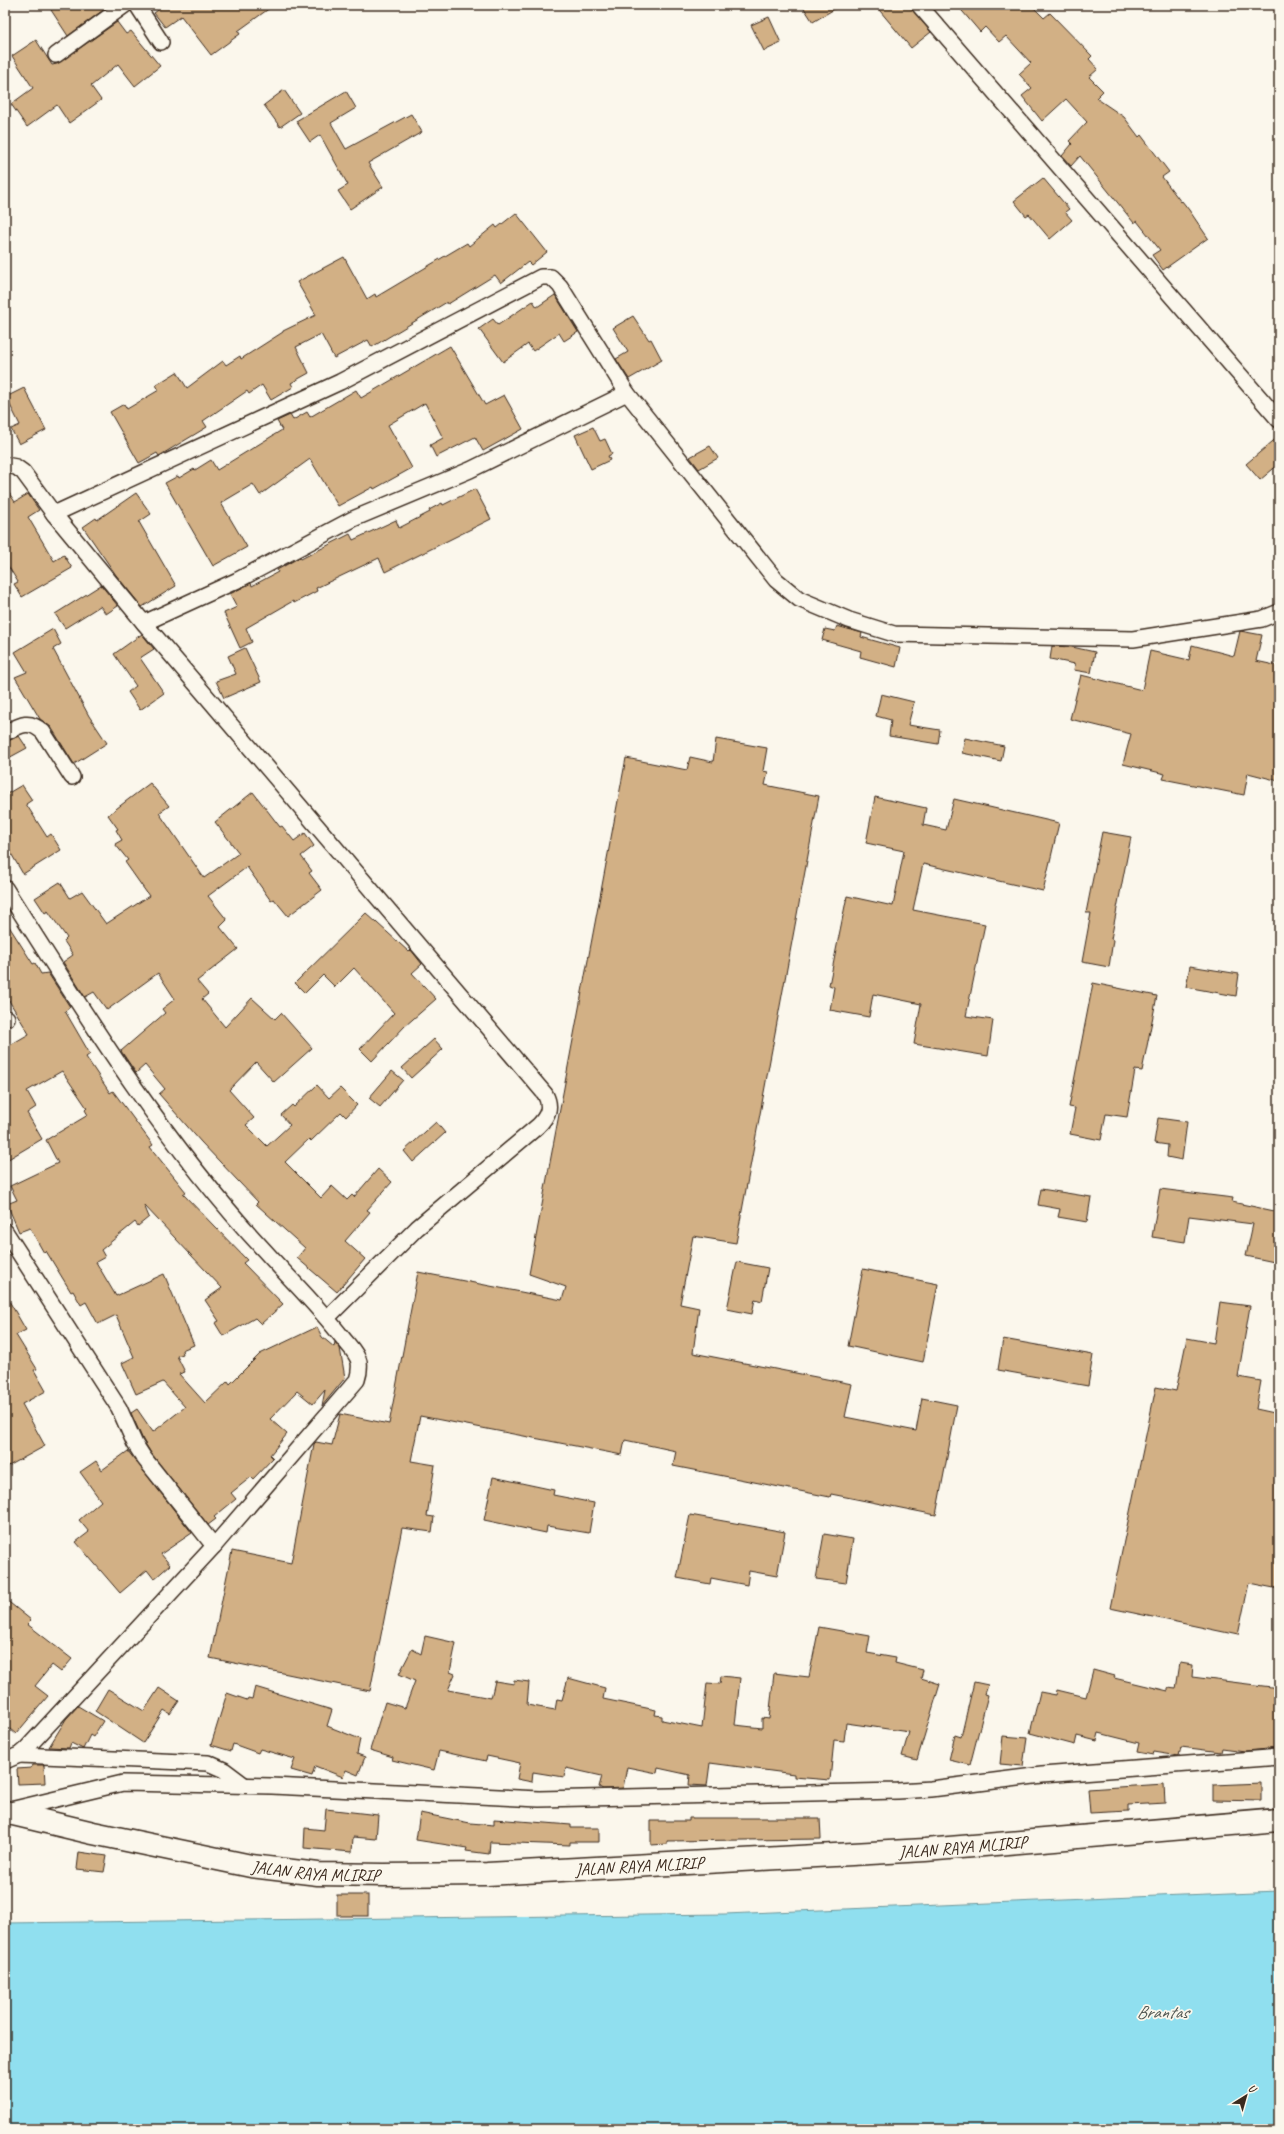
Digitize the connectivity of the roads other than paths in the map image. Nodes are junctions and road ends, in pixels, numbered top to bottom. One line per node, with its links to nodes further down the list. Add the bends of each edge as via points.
1 (126, 5): 5 (street)
2 (137, 5): 4 (street)
3 (919, 5): 7 (street)
4 (161, 42)
5 (56, 55)
6 (627, 393): 9 (street, via 560,286 551,278 541,277 340,382); 10 (street, via 776,580 799,599 849,620 894,634 1133,639 1262,619); 11 (street, via 470,470 353,519 238,580)
7 (1279, 420)
8 (5, 465): 9 (street, via 16,467 23,472)
9 (54, 514): 11 (street)
10 (1279, 612)
11 (144, 623): 16 (street, via 545,1094 549,1102 549,1111 538,1126 417,1228)
12 (5, 733): 13 (street, via 22,724 37,726)
13 (72, 777)
14 (5, 888): 16 (street, via 78,1004 152,1111 248,1233)
15 (5, 1231): 17 (street, via 119,1408 144,1458)
16 (327, 1318): 17 (street, via 359,1362 360,1372 357,1380)
17 (214, 1546): 19 (street)
18 (1279, 1757): 20 (street, via 1042,1775 898,1791 539,1800)
19 (12, 1758): 20 (street, via 208,1763 224,1770)
20 (244, 1785): 21 (street, via 123,1783)
21 (5, 1811): 22 (main road, JALAN RAYA MLIRIP, via 93,1833 251,1866 318,1874 384,1875 487,1874 925,1850)
22 (1279, 1820)

